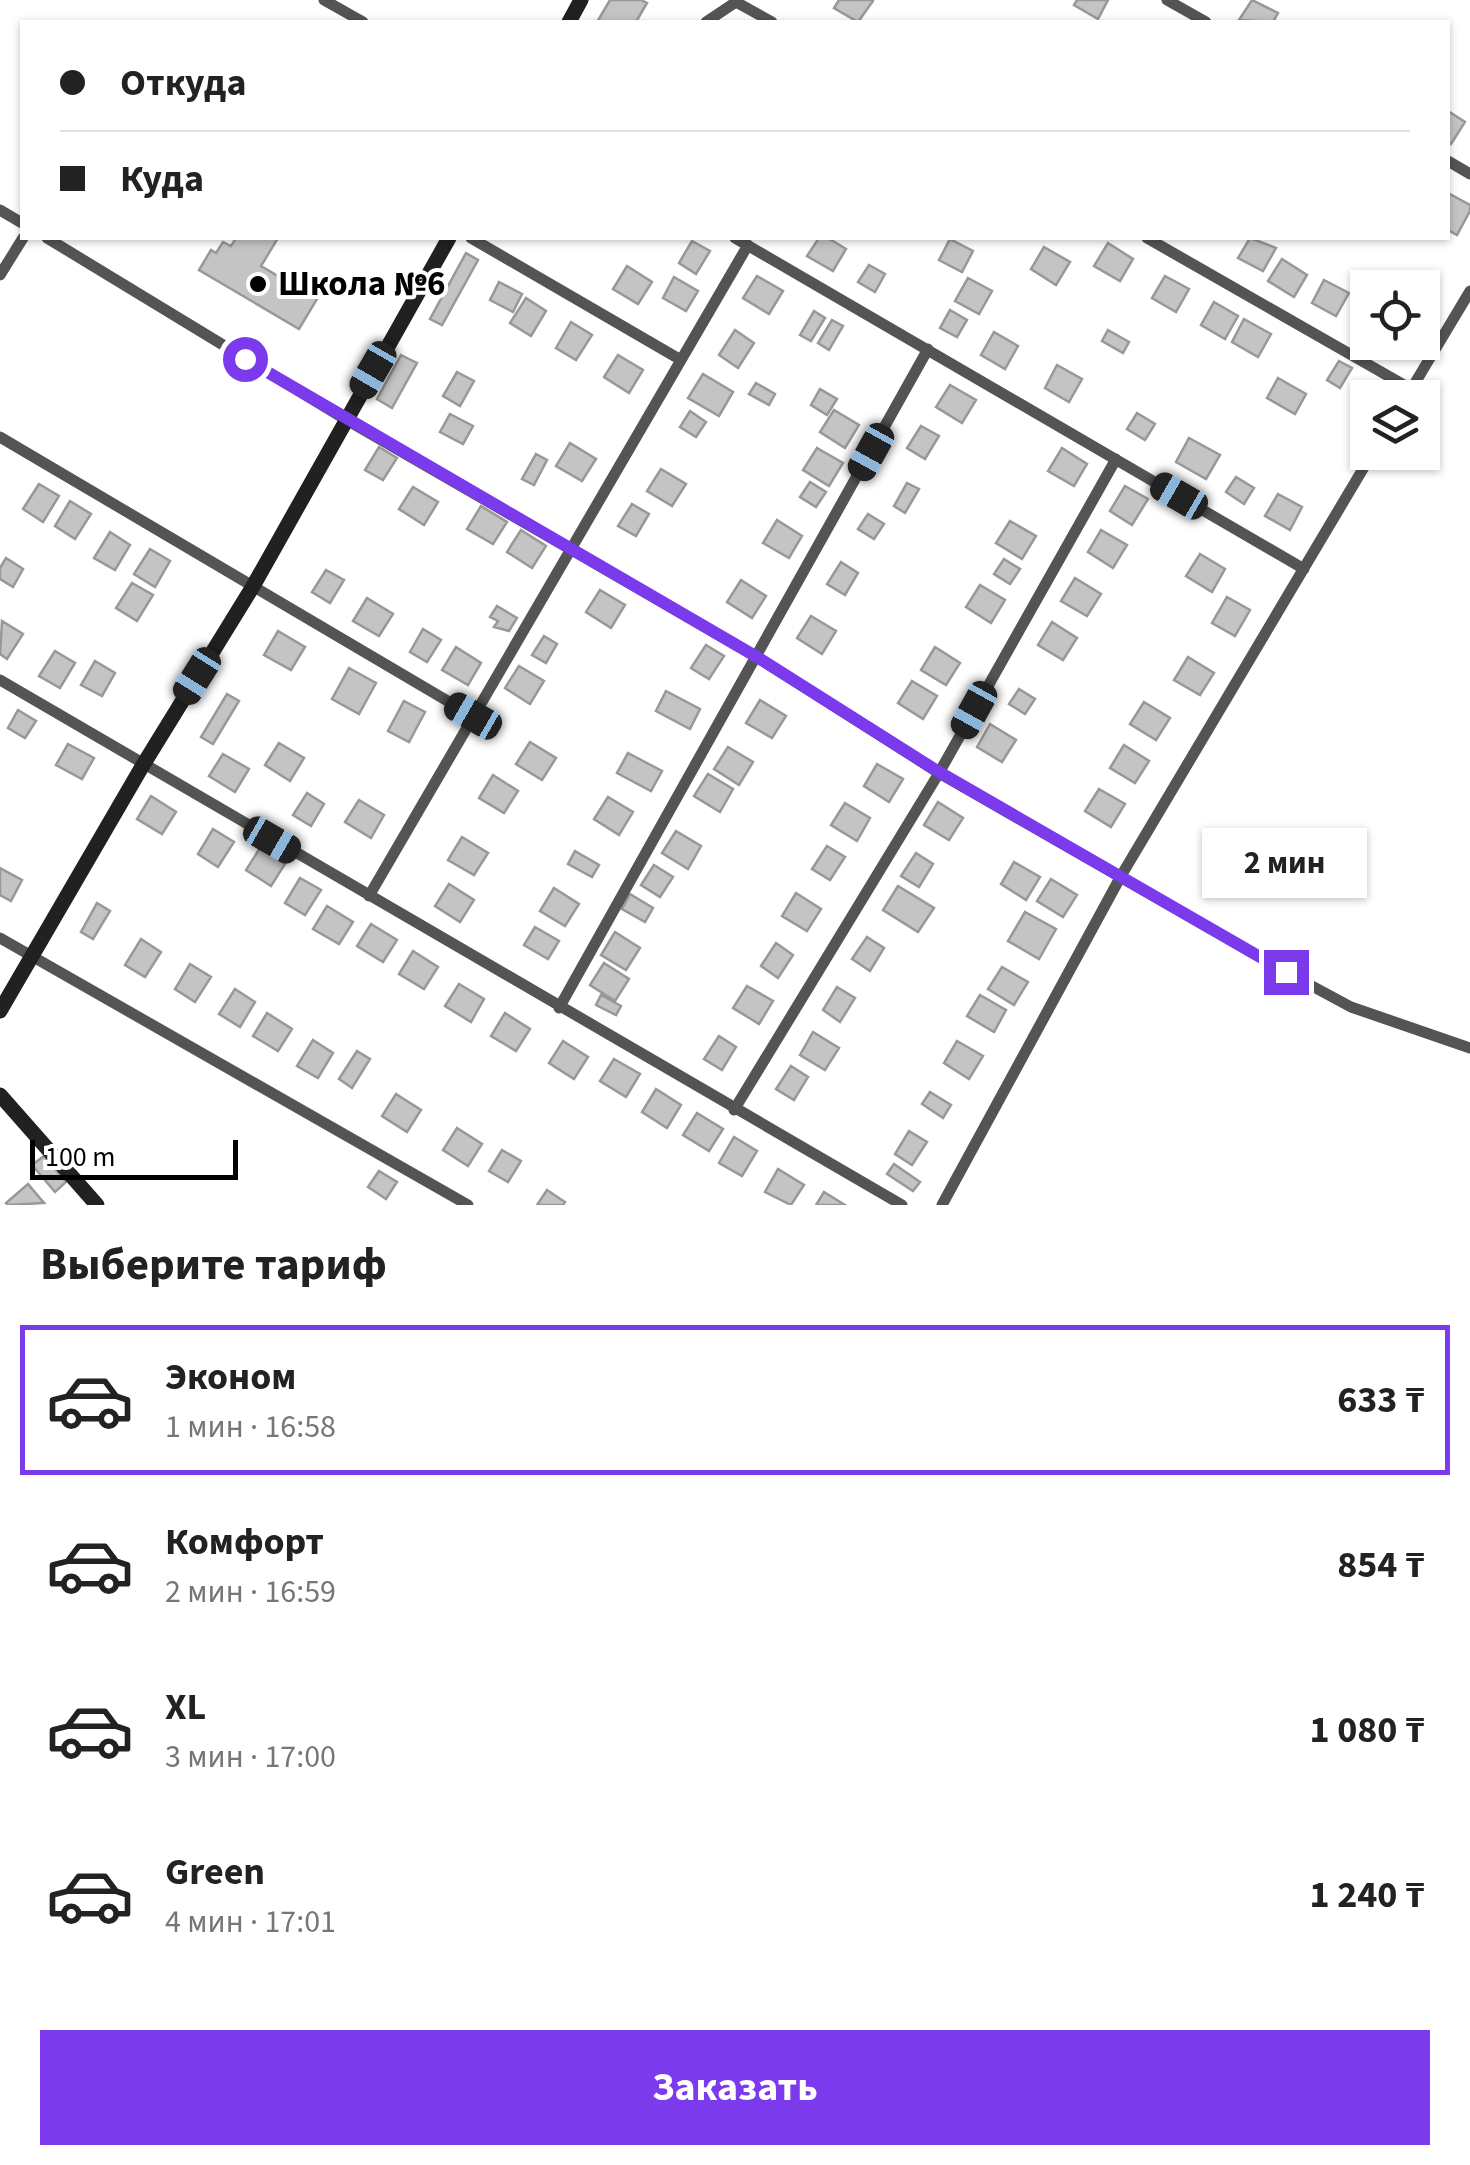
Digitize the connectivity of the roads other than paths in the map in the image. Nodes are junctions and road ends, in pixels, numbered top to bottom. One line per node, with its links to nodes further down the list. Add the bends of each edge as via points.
1 (324, 0): 4 (street)
2 (1167, 0): 7 (street)
3 (736, 1): 5 (street); 6 (street)
4 (359, 20)
5 (709, 20)
6 (769, 20)
7 (1202, 20)
8 (22, 240): 15 (street)
9 (50, 240): 21 (street)
10 (448, 240): 21 (street)
11 (475, 240): 18 (street)
12 (739, 240): 14 (street)
13 (1150, 240): 19 (street)
14 (748, 245): 17 (street); 18 (street)
15 (0, 275)
16 (1470, 290): 20 (street)
17 (928, 350): 23 (street); 28 (street)
18 (681, 360): 25 (street)
19 (1386, 380)
20 (1416, 380)
21 (344, 420): 25 (street); 27 (street)
22 (0, 437): 27 (street)
23 (1116, 459): 26 (street); 32 (street)
24 (1362, 470): 26 (street)
25 (570, 550): 28 (street); 30 (street)
26 (1304, 569): 33 (street)
27 (252, 588): 30 (street); 31 (street)
28 (757, 657): 32 (street); 37 (street)
29 (0, 680): 31 (street)
30 (473, 716): 34 (street)
31 (143, 764): 34 (street); 36 (street)
32 (939, 772): 33 (street); 41 (street)
33 (1121, 876): 39 (street, via 1351,1007); 45 (street)
34 (369, 896): 37 (street)
35 (0, 938): 36 (street)
36 (33, 957): 38 (street); 43 (street)
37 (559, 1008): 41 (street)
38 (0, 1010)
39 (1470, 1048)
40 (0, 1095): 42 (street)
41 (734, 1110): 44 (street)
42 (97, 1205)
43 (468, 1205)
44 (902, 1205)
45 (942, 1205)

